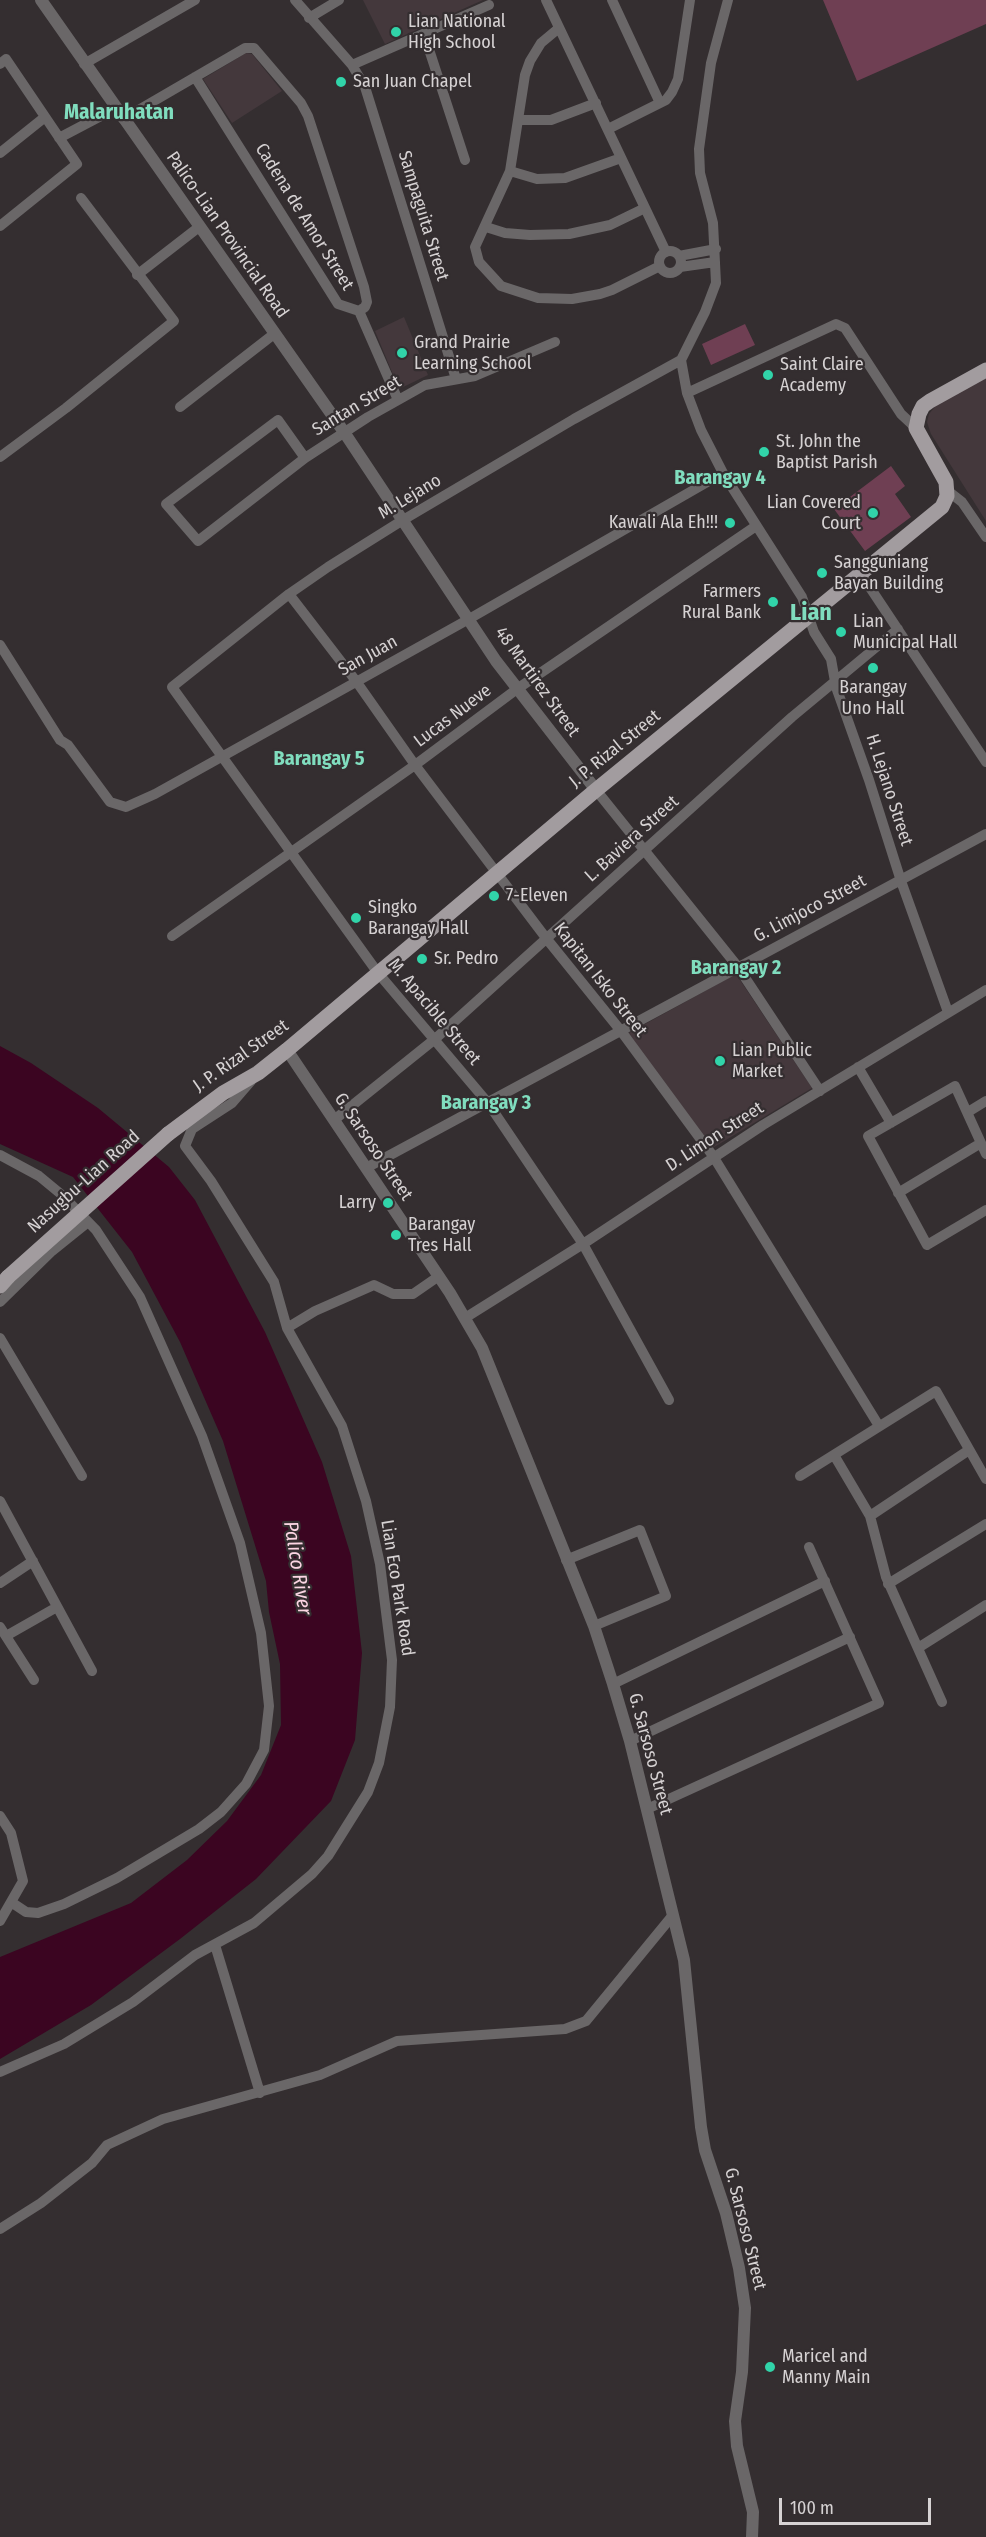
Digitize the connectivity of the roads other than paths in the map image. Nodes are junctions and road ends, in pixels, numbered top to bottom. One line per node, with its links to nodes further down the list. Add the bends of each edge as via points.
1 (41, 0): 14 (street, Palico-Lian Provincial Road)
2 (195, 0): 14 (street)
3 (296, 0): 10 (street, Sampaguita Street)
4 (339, 0): 10 (street)
5 (546, 0): 11 (street)
6 (612, 0): 17 (street)
7 (690, 0): 17 (street, via 678,79)
8 (728, 0): 33 (street, via 709,71 699,149 700,173 714,223)
9 (489, 4): 12 (street)
10 (309, 18): 15 (street, Sampaguita Street)
11 (559, 28): 18 (street); 21 (street, via 541,43 530,61)
12 (424, 34): 15 (street); 26 (street)
13 (3, 62): 20 (street)
14 (84, 64): 19 (street, Palico-Lian Provincial Road)
15 (352, 65): 44 (street, Sampaguita Street, via 365,87)
16 (195, 77): 19 (street); 39 (street, Cadena de Amor Street, via 338,304); 39 (street, via 245,48 254,48 301,103 364,287 367,302)
17 (660, 103): 22 (street)
18 (596, 104): 21 (street, via 551,120); 22 (street)
19 (119, 113): 23 (street); 31 (street, Palico-Lian Provincial Road)
20 (45, 117): 23 (street); 24 (street)
21 (519, 120): 27 (street)
22 (608, 129): 25 (street)
23 (59, 138): 30 (street, via 77,164)
24 (0, 153)
25 (621, 158): 27 (street, via 556,179 525,177); 29 (street)
26 (465, 160)
27 (510, 171): 32 (street)
28 (81, 198): 38 (street)
29 (645, 208): 32 (street, via 609,225 569,234 530,236); 34 (street)
30 (0, 226)
31 (199, 227): 38 (street); 40 (street, Palico-Lian Provincial Road)
32 (486, 227): 37 (street, via 475,247 479,262 501,286 538,298 572,299 600,294)
33 (716, 249): 35 (street); 36 (street)
34 (666, 252): 35 (street, via 673,252); 37 (street, via 660,258)
35 (679, 261): 36 (street); 37 (street, via 675,272 668,273)
36 (715, 262): 42 (street, via 713,294)
37 (660, 266)
38 (137, 275): 50 (street, via 174,321)
39 (359, 311): 46 (street, Cadena de Amor Street)
40 (274, 334): 47 (street); 49 (street, Palico-Lian Provincial Road)
41 (555, 342): 44 (street, Santan Street, via 475,376)
42 (681, 360): 45 (street, H. Lejano Street); 54 (street, M. Lejano)
43 (986, 370): 48 (main road, via 923,406)
44 (456, 379): 46 (street, Santan Street, via 425,385)
45 (687, 393): 48 (street, via 836,324 845,328 901,414); 52 (street, H. Lejano Street)
46 (398, 400): 49 (street, Santan Street)
47 (180, 406)
48 (916, 428): 53 (main road)
49 (344, 432): 51 (street, Santan Street); 54 (street, 48 Martirez Street)
50 (0, 457)
51 (305, 458): 51 (street, Santan Street, via 198,541 166,504 278,420)
52 (723, 473): 55 (street, H. Lejano Street); 60 (street, San Juan)
53 (948, 491): 56 (street, via 962,502); 57 (main road, J. P. Rizal Street, via 942,507)
54 (403, 519): 58 (street, M. Lejano); 60 (street, 48 Martirez Street)
55 (756, 526): 59 (street, H. Lejano Street, via 801,597); 66 (street, Lucas Nueve)
56 (986, 537)
57 (861, 574): 59 (main road, J. P. Rizal Street); 61 (street)
58 (289, 594): 64 (street, Kapitan Isko Street); 65 (street, M. Lejano)
59 (808, 618): 63 (street, H. Lejano Street, via 831,659); 70 (main road, J. P. Rizal Street)
60 (469, 619): 64 (street, San Juan); 66 (street, 48 Martirez Street)
61 (898, 629): 63 (street, L. Baviera Street); 68 (street)
62 (0, 645): 67 (street, San Juan, via 50,727 81,760 110,802 126,807)
63 (836, 679): 72 (street, L. Baviera Street); 75 (street, H. Lejano Street)
64 (356, 681): 67 (street, San Juan); 69 (street, Kapitan Isko Street)
65 (171, 687): 67 (street, M. Apacible Street)
66 (517, 689): 69 (street, Lucas Nueve); 70 (street, 48 Martirez Street)
67 (222, 756): 73 (street, M. Apacible Street)
68 (986, 762)
69 (415, 765): 73 (street, Lucas Nueve); 74 (street, Kapitan Isko Street)
70 (596, 790): 72 (street, 48 Martirez Street); 74 (main road, J. P. Rizal Street)
71 (986, 834): 75 (street, G. Limjoco Street)
72 (645, 850): 77 (street, L. Baviera Street); 78 (street, 48 Martirez Street)
73 (290, 852): 76 (street, Lucas Nueve); 79 (street, M. Apacible Street)
74 (496, 873): 77 (street, Kapitan Isko Street); 79 (main road, J. P. Rizal Street)
75 (901, 881): 78 (street, G. Limjoco Street); 81 (street, H. Lejano Street)
76 (172, 936)
77 (546, 938): 82 (street, Kapitan Isko Street); 83 (street, L. Baviera Street)
78 (738, 967): 82 (street, G. Limjoco Street); 87 (street, 48 Martirez Street)
79 (378, 973): 83 (street, M. Apacible Street); 84 (main road, J. P. Rizal Street)
80 (986, 990): 81 (street, D. Limon Street)
81 (948, 1012): 85 (street, D. Limon Street)
82 (621, 1031): 89 (street, G. Limjoco Street); 97 (street, Kapitan Isko Street)
83 (435, 1039): 89 (street, M. Apacible Street); 91 (street, L. Baviera Street)
84 (287, 1050): 86 (main road, J. P. Rizal Street); 91 (street, G. Sarsoso Street)
85 (858, 1067): 87 (street, D. Limon Street); 92 (street)
86 (258, 1072): 93 (main road, J. P. Rizal Street); 107 (street, Lian Eco Park Road, via 232,1103 192,1129 185,1146 274,1282)
87 (820, 1091): 97 (street, D. Limon Street)
88 (986, 1101): 90 (street)
89 (488, 1103): 98 (street, G. Limjoco Street); 102 (street, M. Apacible Street)
90 (968, 1112): 92 (street, via 955,1086); 94 (street)
91 (334, 1120): 98 (street, G. Sarsoso Street)
92 (891, 1123): 99 (street, via 868,1136)
93 (168, 1134): 104 (main road, Nasugbu-Lian Road, bridge)
94 (981, 1143): 95 (street); 99 (street)
95 (986, 1154)
96 (0, 1155): 101 (street, via 39,1176)
97 (713, 1156): 102 (street, D. Limon Street); 110 (street, Kapitan Isko Street)
98 (366, 1168): 103 (street, G. Sarsoso Street)
99 (898, 1193): 100 (street, via 927,1245)
100 (986, 1210)
101 (88, 1222): 105 (street); 138 (street, via 140,1297 202,1436 240,1543 261,1633 269,1706 264,1750 246,1784 199,1829 117,1878 64,1904 26,1912)
102 (583, 1244): 106 (street, D. Limon Street); 109 (street, M. Apacible Street)
103 (439, 1276): 106 (street, G. Sarsoso Street); 107 (street, via 413,1294 393,1294 374,1285)
104 (4, 1282)
105 (0, 1302)
106 (465, 1318): 120 (street, G. Sarsoso Street, via 505,1399)
107 (287, 1328): 141 (street, Lian Eco Park Road, via 342,1426 366,1501 380,1564 392,1660 390,1707 379,1763 368,1792 328,1856 254,1923)
108 (0, 1338): 113 (street)
109 (669, 1400)
110 (879, 1426): 111 (street, via 936,1391); 112 (street)
111 (969, 1450): 115 (street); 117 (street)
112 (834, 1455): 114 (street); 117 (street)
113 (82, 1476)
114 (800, 1476)
115 (986, 1479)
116 (0, 1501): 121 (street)
117 (870, 1516): 124 (street)
118 (986, 1524): 124 (street)
119 (809, 1547): 122 (street)
120 (566, 1560): 127 (street, G. Sarsoso Street); 127 (street, via 640,1530 666,1596)
121 (33, 1561): 123 (street); 126 (street)
122 (825, 1581): 129 (street); 133 (street)
123 (0, 1583)
124 (888, 1584): 130 (street)
125 (986, 1605): 130 (street)
126 (57, 1607): 128 (street); 131 (street)
127 (594, 1626): 133 (street, G. Sarsoso Street)
128 (3, 1631): 132 (street)
129 (850, 1637): 135 (street); 136 (street, via 879,1703)
130 (918, 1648): 134 (street)
131 (92, 1671)
132 (34, 1680)
133 (613, 1684): 135 (street, G. Sarsoso Street)
134 (942, 1702)
135 (630, 1741): 136 (street, G. Sarsoso Street)
136 (647, 1809): 139 (street, G. Sarsoso Street)
137 (0, 1816): 138 (street, via 10,1833 22,1881)
138 (11, 1902): 140 (street)
139 (673, 1915): 143 (street, via 586,2021 565,2029 397,2041 320,2075); 145 (street, G. Sarsoso Street, via 684,1960 705,2150 729,2224 745,2308 735,2421 739,2457 753,2512)
140 (0, 1921)
141 (215, 1945): 142 (street, Lian Eco Park Road, via 64,2044); 143 (street)
142 (0, 2072)
143 (260, 2093): 144 (street, via 163,2119 121,2137 41,2203)
144 (0, 2229)
145 (752, 2537)

